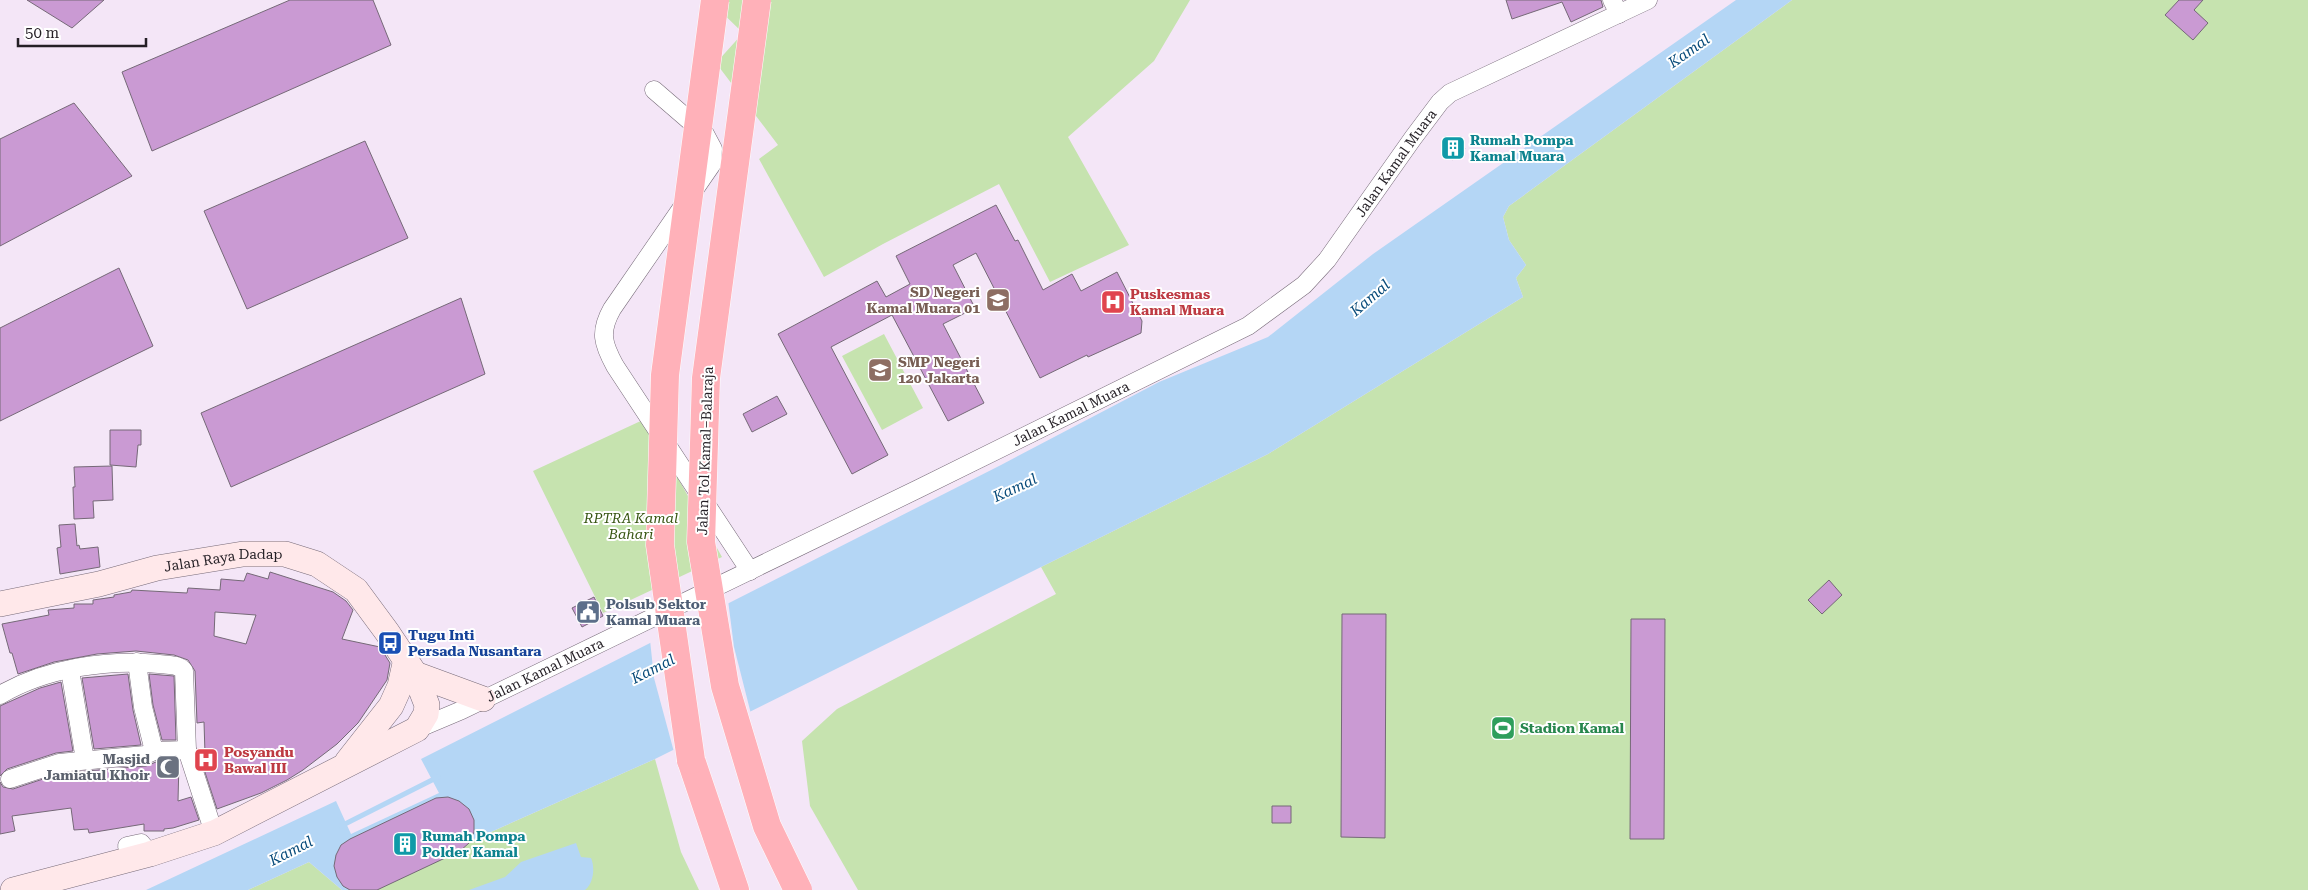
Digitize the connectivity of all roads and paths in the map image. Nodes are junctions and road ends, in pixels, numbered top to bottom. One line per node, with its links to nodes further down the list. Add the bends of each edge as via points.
1 (716, 0): 21 (highway, bridge, via 665,375 660,545 691,760)
2 (757, 0): 22 (highway, Jalan Tol Kamal–Balaraja, bridge, via 706,378 701,542 725,686 767,826)
3 (1648, 0): 4 (street, Jalan Kamal Muara)
4 (1615, 7): 6 (street, Jalan Kamal Muara, via 1450,93 1413,138 1327,260 1304,285 1248,326)
5 (654, 90): 6 (street, via 705,134 713,149 712,164 612,309 605,321 604,341 615,366)
6 (750, 570): 12 (street, Jalan Kamal Muara)
7 (0, 604): 9 (main road, Jalan Raya Dadap, via 99,584 157,568 243,554 285,554 317,564 356,590)
8 (137, 662): 10 (street); 14 (street, via 143,707); 15 (street, via 178,666 184,671)
9 (411, 666): 12 (main road); 13 (main road, Jalan Raya Dadap, via 427,705); 17 (main road, via 390,706)
10 (70, 670): 11 (street, via 21,682); 16 (street)
11 (0, 695)
12 (483, 700): 13 (street, Jalan Kamal Muara)
13 (417, 730): 17 (main road)
14 (154, 751): 15 (street); 16 (street, via 145,755)
15 (189, 758): 19 (street)
16 (85, 760): 18 (street, via 59,762)
17 (342, 768): 19 (main road)
18 (10, 779)
19 (214, 833): 20 (main road, via 138,850)
20 (13, 890)
21 (735, 890)
22 (798, 890)

